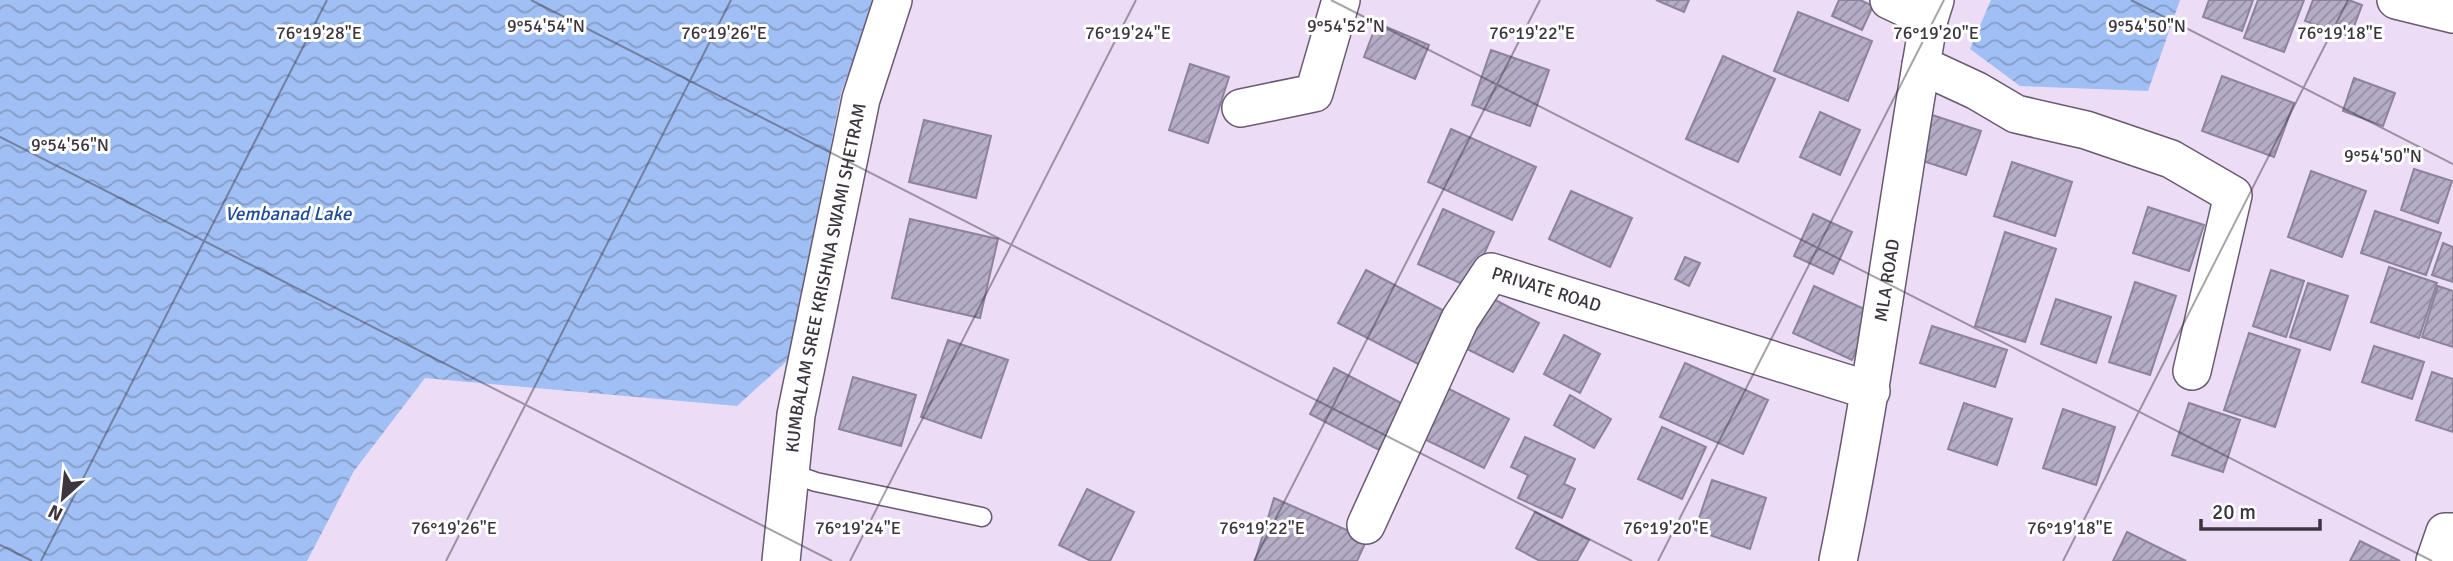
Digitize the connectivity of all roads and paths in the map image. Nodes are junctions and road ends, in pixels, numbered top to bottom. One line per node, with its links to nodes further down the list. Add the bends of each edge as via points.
1 (893, 0): 11 (street, KUMBALAM SREE KRISHNA SWAMI SHETRAM, via 861,99 796,415)
2 (1340, 0): 8 (street, via 1314,93)
3 (1889, 0): 5 (street)
4 (2396, 0): 6 (street)
5 (1932, 10): 7 (street, MLA ROAD)
6 (2453, 14)
7 (1920, 65): 9 (street, via 2015,114 2086,130 2171,159 2233,195); 10 (street, MLA ROAD)
8 (1241, 108)
9 (2192, 371)
10 (1871, 391): 13 (street, PRIVATE ROAD, via 1491,272 1460,319); 16 (street, MLA ROAD)
11 (790, 473): 12 (lane); 15 (street, KUMBALAM SREE KRISHNA SWAMI SHETRAM)
12 (982, 517)
13 (1366, 525)
14 (2453, 532): 17 (street, via 2445,532)
15 (781, 561)
16 (1838, 561)
17 (2435, 561)

